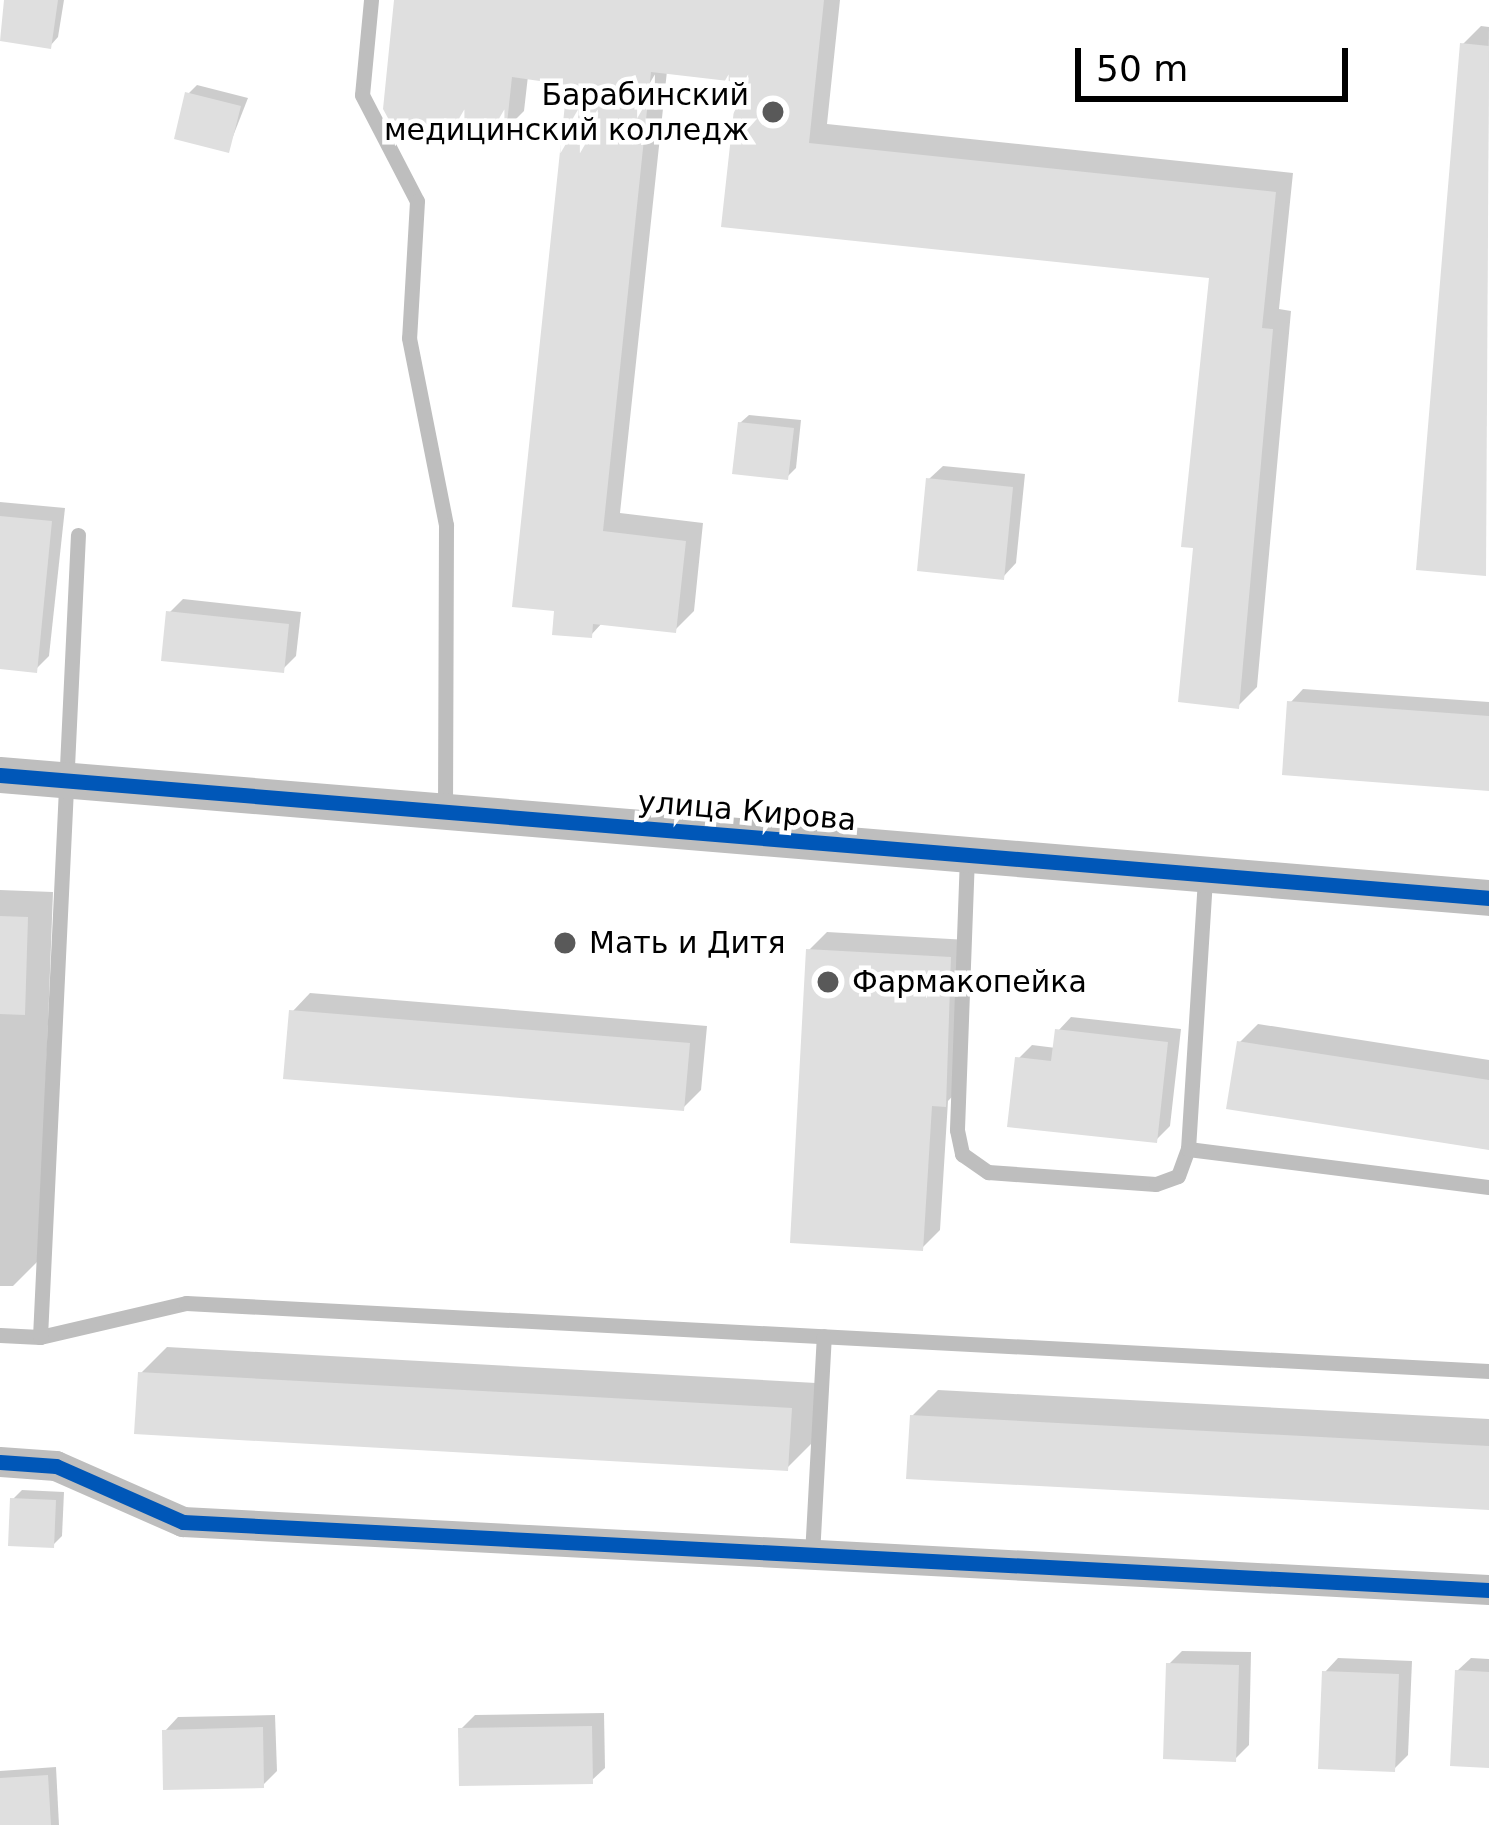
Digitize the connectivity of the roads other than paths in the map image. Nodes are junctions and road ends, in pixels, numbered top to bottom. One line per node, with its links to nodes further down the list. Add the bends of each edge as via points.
1 (371, 0): 5 (lane, via 362,95 417,201 409,338 446,525)
2 (78, 535): 4 (lane)
3 (0, 775): 4 (street, улица Кирова)
4 (69, 780): 5 (street, улица Кирова); 13 (lane)
5 (445, 812): 6 (street, улица Кирова)
6 (967, 856): 7 (street, улица Кирова); 9 (lane, via 962,1154 988,1172 1156,1184 1178,1176)
7 (1205, 877): 8 (street, улица Кирова); 9 (lane)
8 (1489, 898)
9 (1188, 1148): 10 (lane)
10 (1489, 1187)
11 (0, 1335): 13 (lane)
12 (824, 1336): 13 (lane, via 185,1303); 14 (lane); 16 (lane)
13 (40, 1337)
14 (1489, 1371)
15 (0, 1462): 16 (street, via 56,1466 183,1522)
16 (812, 1555): 17 (street)
17 (1489, 1590)

